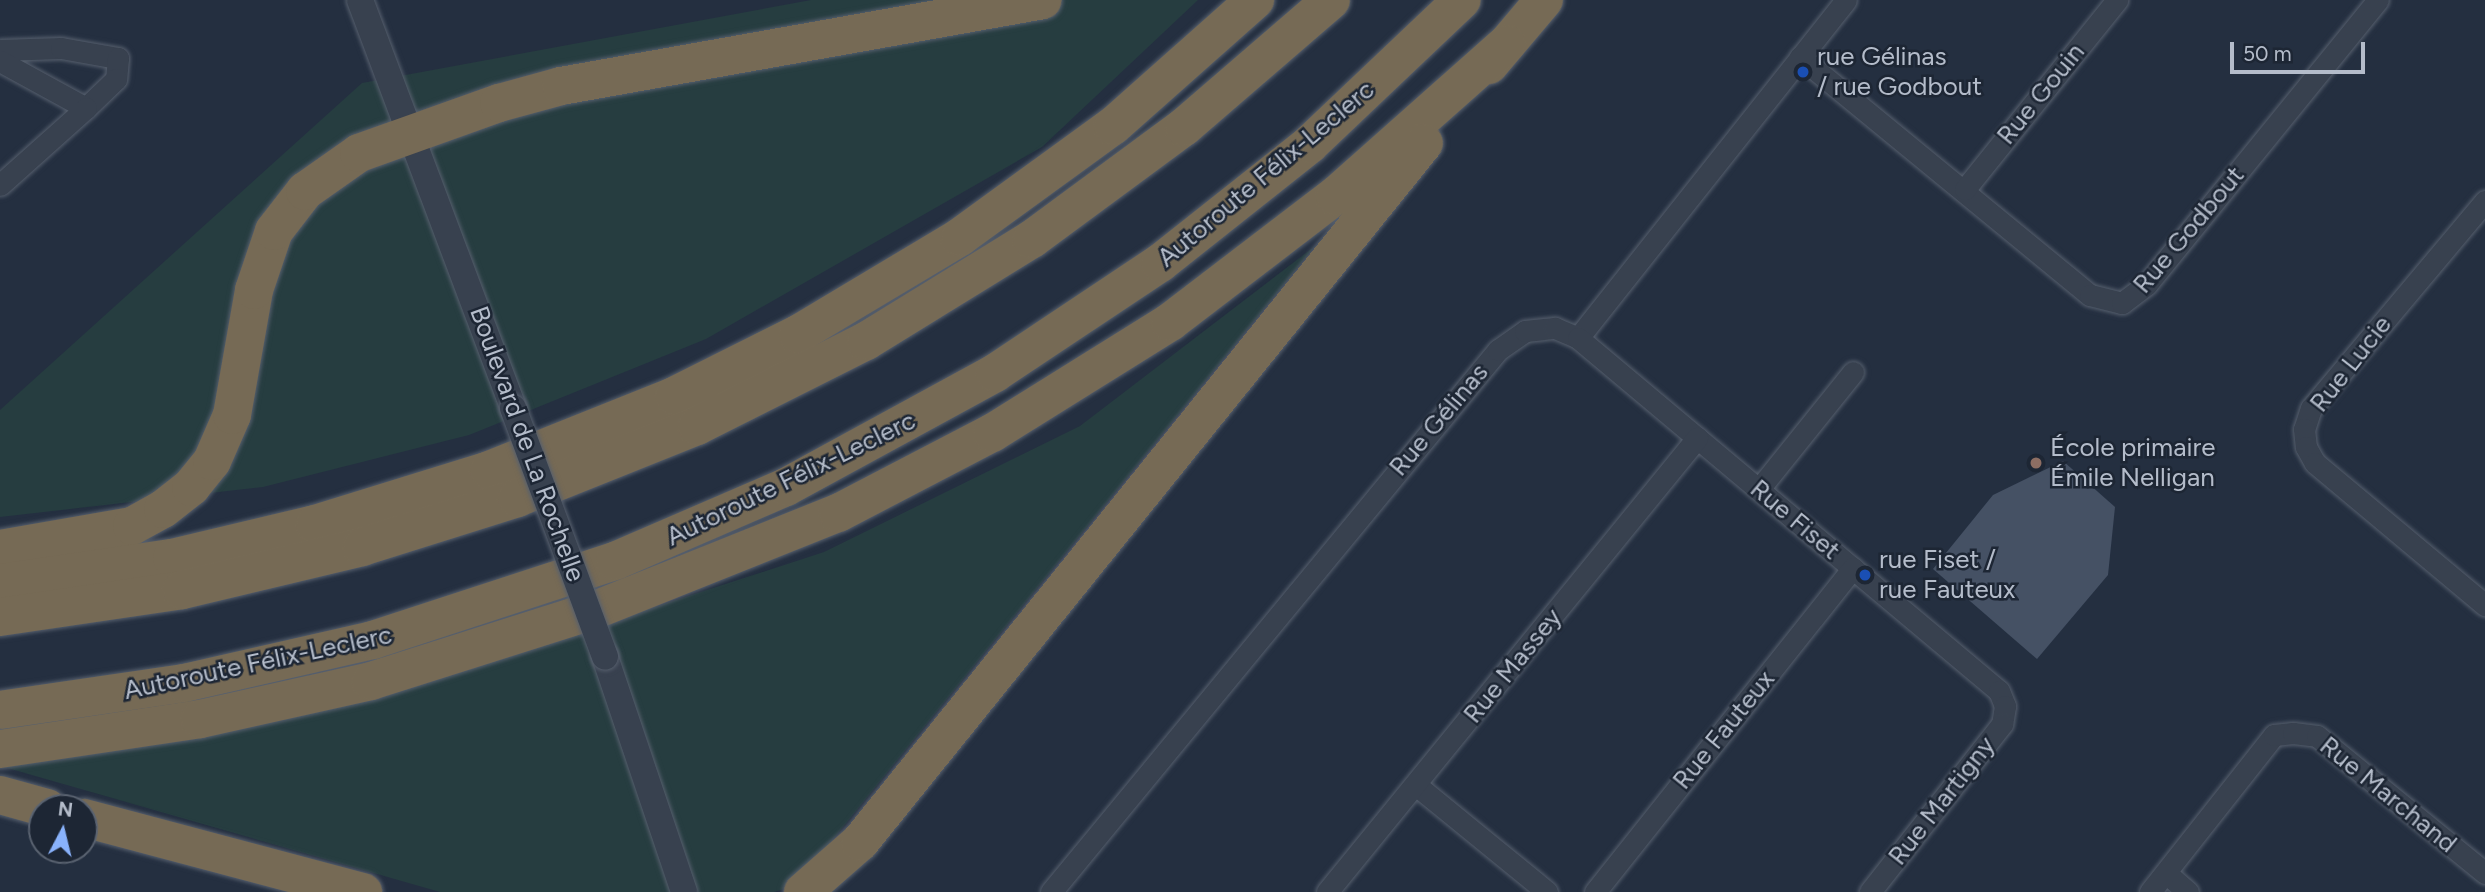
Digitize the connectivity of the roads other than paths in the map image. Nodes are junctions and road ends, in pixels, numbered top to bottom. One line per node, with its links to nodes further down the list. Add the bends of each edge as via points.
1 (360, 0): 15 (street, Boulevard de La Rochelle)
2 (1042, 0): 15 (highway, via 561,86)
3 (1255, 0): 25 (highway, via 1113,126 960,237 798,334 674,396 524,457 315,524 130,565)
4 (1331, 0): 27 (highway, via 1184,127 1032,239 866,341 697,426 517,498 362,547 195,587)
5 (1462, 0): 29 (highway, Autoroute Félix-Leclerc, via 1310,144 1160,263 995,373 786,487 603,566 373,640 208,679)
6 (1545, 0): 10 (highway)
7 (1846, 0): 12 (street)
8 (2117, 0): 17 (street, Rue Gouin)
9 (2374, 2): 17 (street, Rue Godbout, via 2147,284 2122,303 2090,295)
10 (1506, 44): 30 (highway, via 1335,196 1170,322 1022,416 838,513 595,610 371,681 200,719); 40 (highway, via 860,842)
11 (0, 50): 14 (street, via 61,48 118,58 116,79)
12 (1800, 57): 17 (street, Rue Godbout); 19 (street)
13 (0, 61): 14 (street)
14 (86, 108): 16 (street)
15 (412, 134): 23 (highway, via 345,161 305,191 283,217 259,270 227,429 212,461 191,487 132,526); 39 (street, Boulevard de La Rochelle, bridge, via 605,657)
16 (0, 185)
17 (1965, 189)
18 (2485, 201): 26 (street, Rue Lucie, via 2311,408 2304,429 2306,447 2315,463)
19 (1578, 338): 21 (street, Rue Fiset); 41 (street, Rue Gélinas, via 1555,328 1525,331 1498,350)
20 (1853, 372): 22 (street)
21 (1697, 438): 22 (street, Rue Fiset); 31 (street, Rue Massey)
22 (1759, 489): 24 (street, Rue Fiset)
23 (0, 549)
24 (1853, 569): 28 (street, Rue Fiset, via 1999,691); 44 (street, Rue Fauteux)
25 (0, 583)
26 (2485, 605)
27 (0, 617)
28 (2006, 706): 37 (street, Rue Martigny, via 2002,724)
29 (0, 710)
30 (0, 749)
31 (1416, 785): 42 (street, Rue Massey); 43 (street)
32 (0, 795): 33 (highway)
33 (28, 803)
34 (98, 822): 38 (highway)
35 (2166, 873): 36 (street, Rue Marchand, via 2274,735 2293,733 2317,736); 45 (street, Rue Marchand); 46 (street)
36 (2485, 873)
37 (1875, 890)
38 (363, 892)
39 (684, 892)
40 (803, 892)
41 (1051, 892)
42 (1327, 892)
43 (1547, 892)
44 (1595, 892)
45 (2150, 892)
46 (2189, 892)

